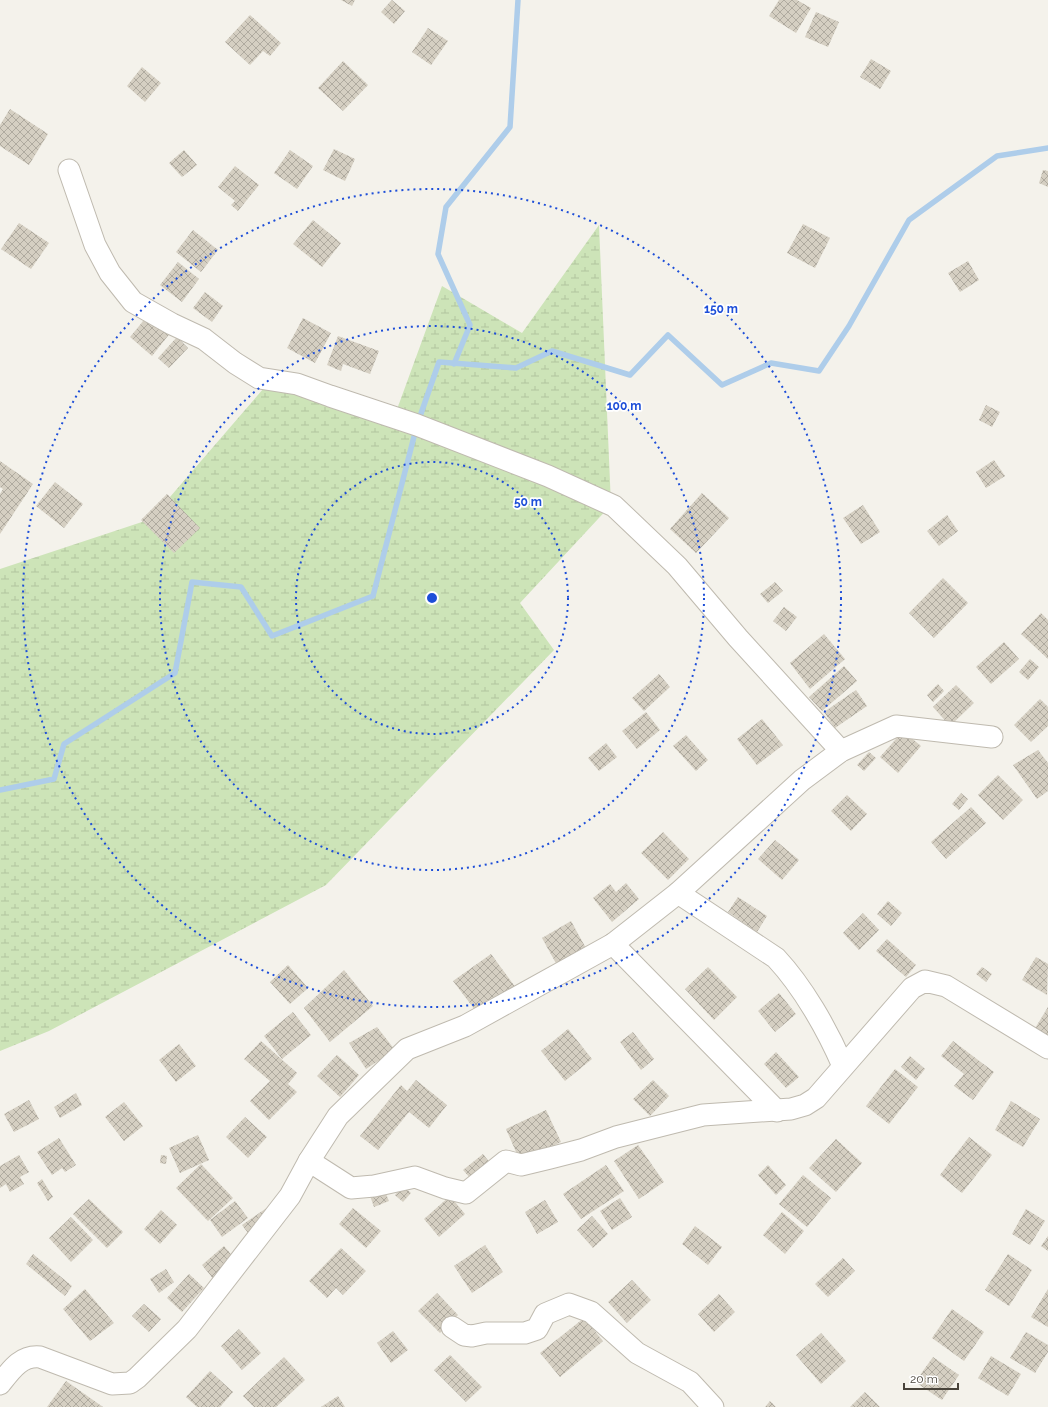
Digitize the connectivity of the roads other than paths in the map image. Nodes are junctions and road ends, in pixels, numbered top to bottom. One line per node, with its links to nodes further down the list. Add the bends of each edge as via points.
1 (70, 170): 3 (street, via 95,245 110,273 133,302 204,339 259,378 298,384 417,425 548,476 614,506 677,566 738,638)
2 (992, 737): 3 (street, via 896,726)
3 (841, 751): 4 (street, via 802,780)
4 (678, 893): 5 (street); 7 (street, via 780,962 831,1038)
5 (613, 944): 8 (street); 9 (street, via 466,1026 407,1049 338,1116)
6 (1048, 1048): 7 (street, via 946,986 925,981 912,988)
7 (843, 1066): 8 (street, via 816,1098 805,1105)
8 (776, 1111): 9 (street, via 703,1115 616,1137 550,1158 520,1164 506,1161 466,1193 415,1177 351,1188)
9 (310, 1161): 11 (street, via 290,1196 187,1329 137,1378 130,1383 112,1384 34,1356 18,1363)
10 (452, 1327): 12 (street, via 464,1335 472,1336 486,1333 525,1333 537,1329 545,1314 569,1304 591,1312 637,1353 690,1382)
11 (0, 1384)
12 (713, 1407)

